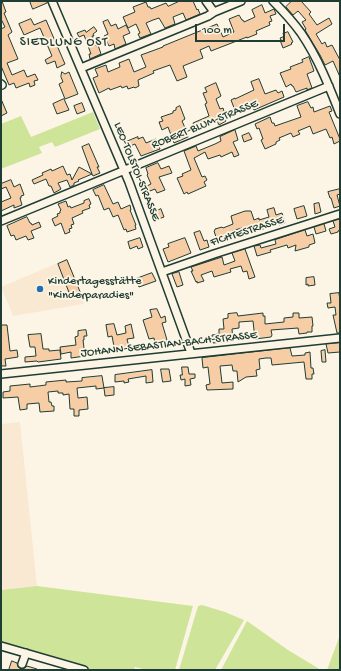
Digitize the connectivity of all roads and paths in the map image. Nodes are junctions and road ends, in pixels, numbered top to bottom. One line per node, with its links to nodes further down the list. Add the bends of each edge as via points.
1 (52, 1): 6 (street, LEO-TOLSTOI-STRASSE)
2 (206, 1): 5 (street)
3 (241, 1): 5 (street)
4 (273, 1): 7 (street, via 301,33)
5 (214, 12): 6 (street)
6 (81, 68): 9 (street, LEO-TOLSTOI-STRASSE)
7 (329, 86): 8 (street); 9 (street, ROBERT-BLUM-STRASSE)
8 (340, 114)
9 (124, 170): 11 (street, ROBERT-BLUM-STRASSE); 12 (street, LEO-TOLSTOI-STRASSE)
10 (340, 214): 12 (street, FICHTESTRASSE)
11 (1, 221)
12 (162, 272): 14 (street, LEO-TOLSTOI-STRASSE)
13 (340, 338): 14 (street, JOHANN-SEBASTIAN-BACH-STRASSE)
14 (191, 353): 15 (street, JOHANN-SEBASTIAN-BACH-STRASSE)
15 (1, 374)
16 (1, 646): 17 (street)
17 (26, 653): 18 (street); 19 (street)
18 (22, 664)
19 (84, 670)

